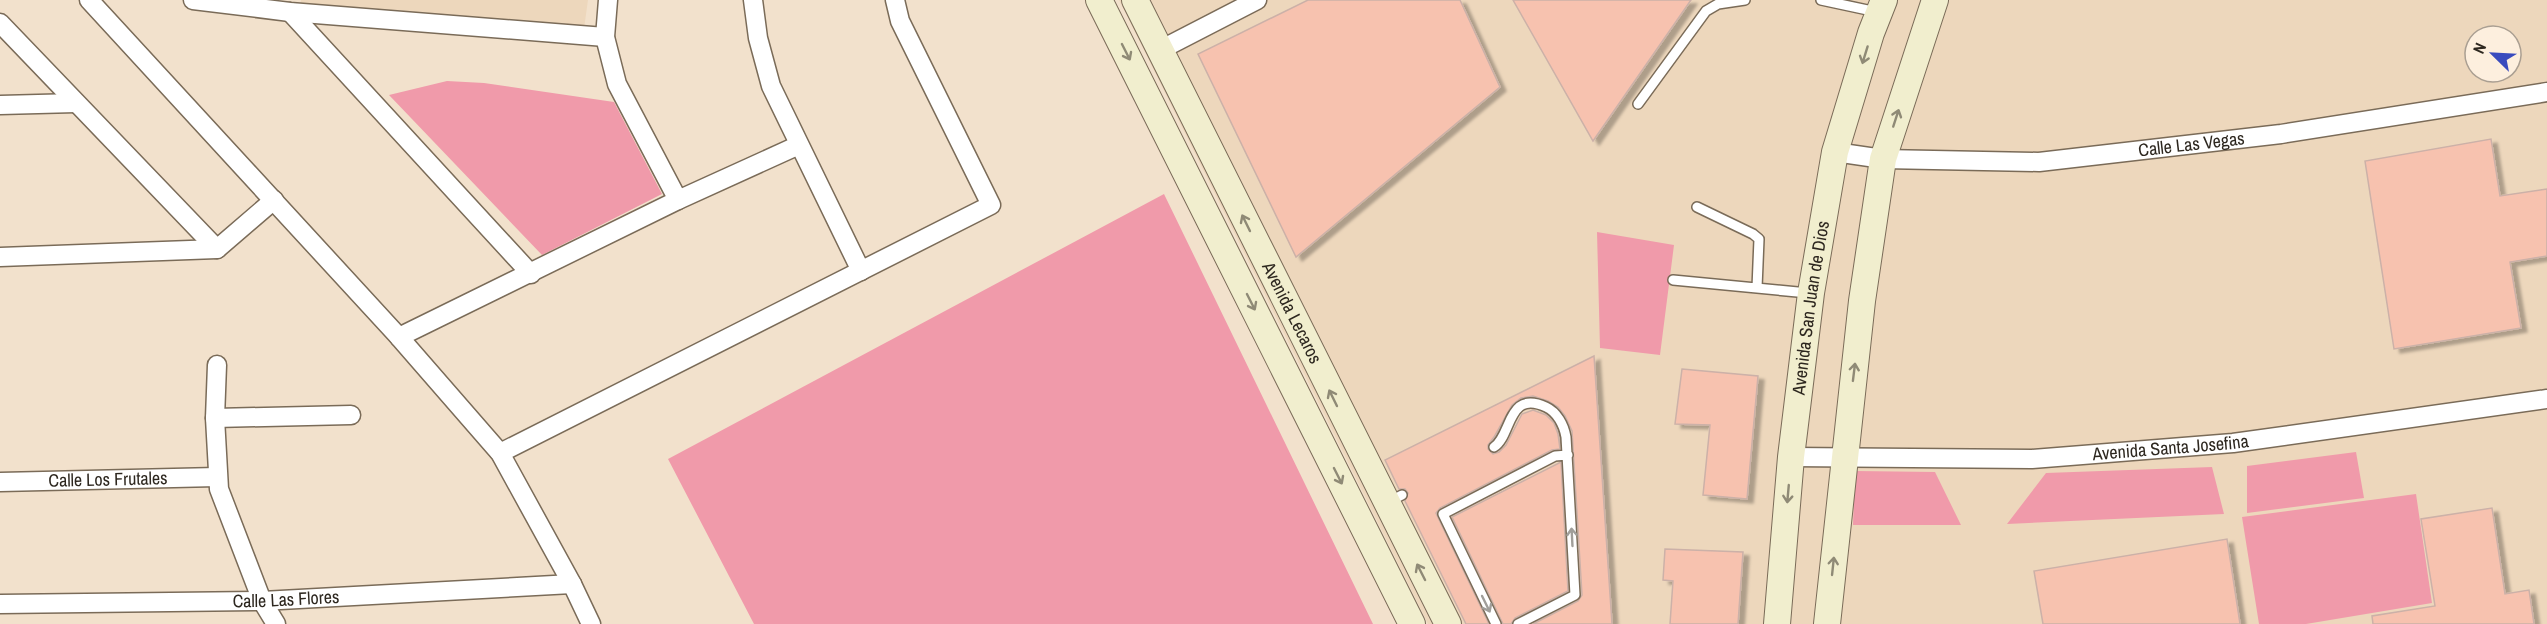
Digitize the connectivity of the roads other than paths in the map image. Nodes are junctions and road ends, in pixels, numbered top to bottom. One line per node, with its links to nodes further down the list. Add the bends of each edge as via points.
1 (89, 0): 24 (street)
2 (193, 0): 13 (street)
3 (608, 0): 15 (street)
4 (753, 0): 21 (street, via 771,86)
5 (895, 0): 29 (street, via 904,31 991,205)
6 (1100, 0): 51 (main road, Avenida Lecaros, one-way to 51)
7 (1135, 0): 16 (main road, Avenida Lecaros)
8 (1257, 0): 16 (street)
9 (1745, 0): 19 (lane, via 1706,10)
10 (1821, 0): 12 (lane)
11 (1935, 0): 23 (main road, one-way to 11)
12 (1882, 6): 22 (main road, Avenida San Juan de Dios, one-way to 22)
13 (290, 12): 15 (street); 30 (street)
14 (0, 23): 18 (street)
15 (605, 37): 25 (street, via 617,84)
16 (1160, 50): 52 (main road, Avenida Lecaros, one-way to 16, via 1394,499)
17 (2547, 92): 23 (street, Calle Las Vegas, via 2281,134 2039,162)
18 (76, 103): 20 (street); 27 (street)
19 (1638, 104)
20 (0, 105)
21 (799, 146): 25 (street); 29 (street)
22 (1835, 152): 23 (street, Calle Las Vegas); 33 (main road, Avenida San Juan de Dios)
23 (1883, 159): 43 (main road, one-way to 23)
24 (274, 200): 27 (street); 34 (street)
25 (678, 200): 30 (street)
26 (1697, 207): 32 (lane, via 1760,239)
27 (217, 249): 28 (street)
28 (0, 257)
29 (861, 270): 41 (street)
30 (531, 274): 34 (street)
31 (1673, 280): 32 (lane)
32 (1757, 288): 33 (lane)
33 (1811, 293): 42 (main road, Avenida San Juan de Dios)
34 (399, 337): 41 (street)
35 (217, 365): 38 (street)
36 (2547, 399): 43 (street, Avenida Santa Josefina, via 2234,443 2032,459)
37 (351, 415): 38 (street)
38 (215, 418): 44 (street)
39 (1494, 447): 40 (lane, via 1502,440 1512,414 1528,404 1552,411 1562,423)
40 (1568, 450): 53 (lane, one-way to 53, via 1443,514); 54 (lane, one-way to 40, via 1575,595)
41 (500, 453): 46 (street)
42 (1791, 457): 43 (street, Avenida Santa Josefina); 55 (main road, Avenida San Juan de Dios, one-way to 55)
43 (1844, 459): 56 (main road, one-way to 43)
44 (217, 477): 45 (street, Calle Los Frutales); 47 (street)
45 (0, 482)
46 (572, 584): 47 (street, Calle Las Flores); 50 (street)
47 (262, 601): 48 (street, Calle Las Flores); 49 (street)
48 (0, 604)
49 (276, 624)
50 (591, 624)
51 (1412, 624)
52 (1448, 624)
53 (1496, 624)
54 (1518, 624)
55 (1777, 624)
56 (1827, 624)

